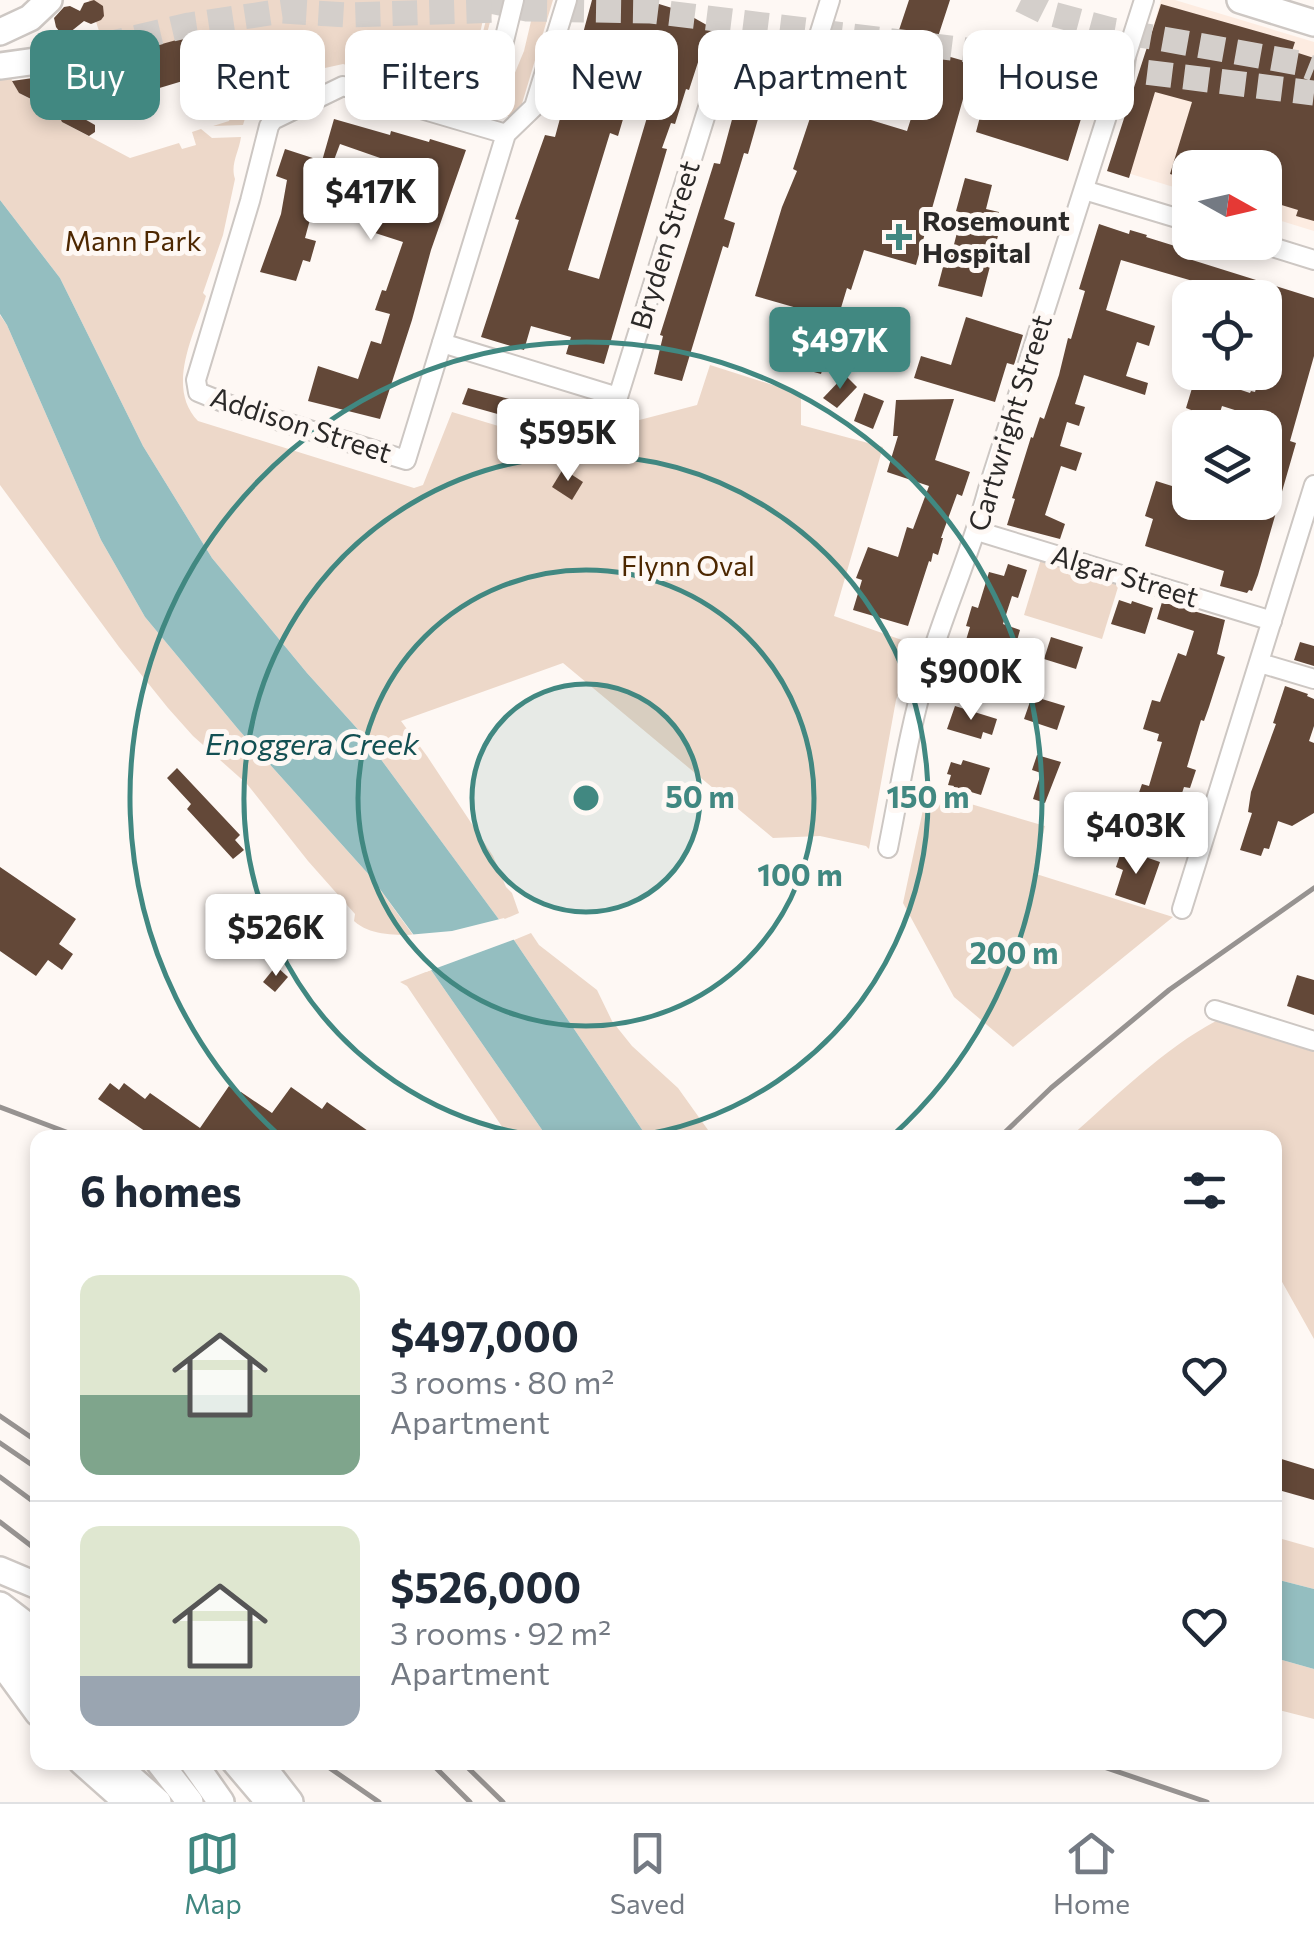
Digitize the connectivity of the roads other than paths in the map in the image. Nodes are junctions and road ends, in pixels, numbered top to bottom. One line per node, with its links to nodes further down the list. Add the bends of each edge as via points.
1 (49, 0): 8 (highway)
2 (514, 0): 9 (street, via 504,45)
3 (567, 0): 10 (street, via 534,106)
4 (830, 0): 15 (street, Bryden Street, via 807,59 750,50 719,72 618,397)
5 (1144, 0): 11 (street, Cartwright Street)
6 (1240, 0): 7 (highway)
7 (1314, 23)
8 (0, 32)
9 (469, 122): 10 (street); 15 (street, Addison Street, via 343,86 273,120 196,389 406,460)
10 (506, 134): 15 (street)
11 (1084, 190): 12 (street); 17 (street, Cartwright Street)
12 (1172, 217)
13 (1282, 250): 14 (street)
14 (1314, 260)
15 (442, 342)
16 (1314, 485): 18 (street)
17 (977, 531): 18 (street, Algar Street); 21 (street, Cartwright Street, via 927,668)
18 (1272, 621): 19 (street)
19 (1260, 663): 20 (street); 22 (street)
20 (1314, 679)
21 (888, 848)
22 (1182, 910)
23 (1216, 1010): 24 (street)
24 (1314, 1041)
25 (0, 1570): 26 (highway)
26 (30, 1583)
27 (0, 1591): 29 (highway)
28 (0, 1606): 30 (highway)
29 (30, 1609)
30 (22, 1657): 31 (highway)
31 (30, 1685)
32 (91, 1770): 38 (highway)
33 (122, 1770): 39 (highway)
34 (166, 1770): 40 (highway)
35 (198, 1770): 41 (highway)
36 (241, 1770): 42 (highway)
37 (265, 1770): 43 (highway)
38 (127, 1802)
39 (158, 1802)
40 (190, 1802)
41 (221, 1802)
42 (269, 1802)
43 (290, 1802)

